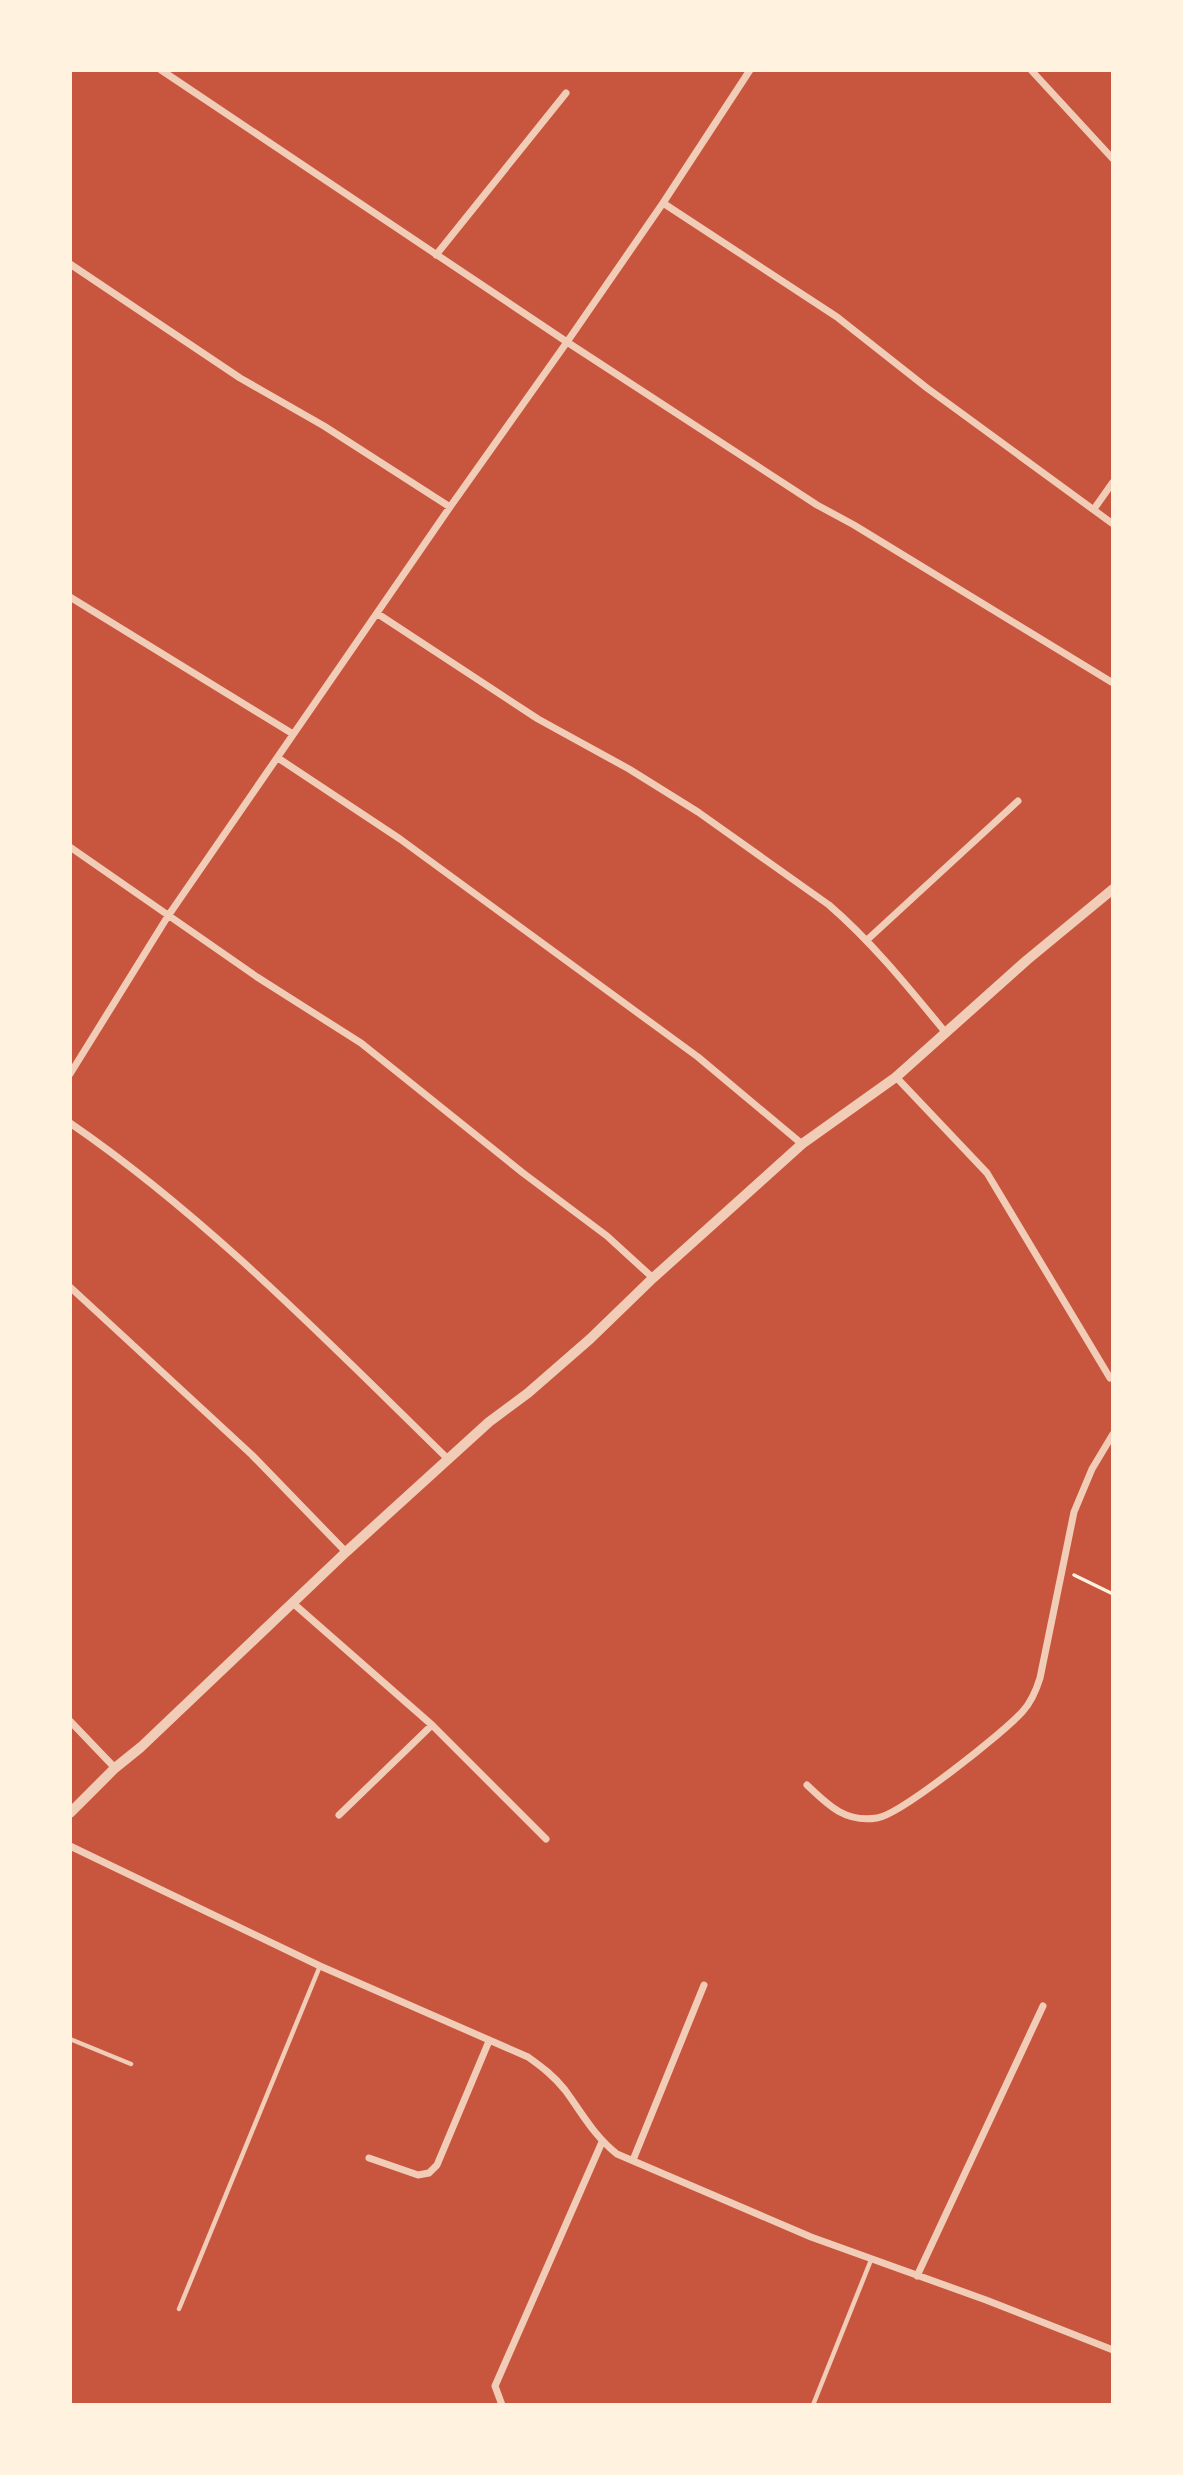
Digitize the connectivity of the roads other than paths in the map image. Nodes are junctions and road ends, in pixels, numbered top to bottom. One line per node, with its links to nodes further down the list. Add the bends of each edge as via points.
1 (161, 70): 7 (street)
2 (750, 70): 6 (street)
3 (1031, 70): 5 (street)
4 (566, 93): 7 (street)
5 (1113, 159)
6 (663, 203): 9 (street); 12 (street, via 837,317)
7 (436, 255): 9 (street)
8 (70, 264): 11 (street, via 240,378)
9 (567, 342): 11 (street); 16 (street, via 817,505)
10 (1113, 482): 12 (street)
11 (450, 507): 15 (street)
12 (1094, 509): 13 (street)
13 (1113, 524)
14 (70, 597): 17 (street)
15 (377, 614): 17 (street); 23 (street, via 538,719 698,812 829,905)
16 (1113, 683)
17 (293, 734): 18 (street)
18 (278, 758): 22 (street); 28 (street, via 400,839 698,1057)
19 (1018, 801): 23 (street)
20 (70, 847): 22 (street)
21 (1113, 889): 24 (street)
22 (168, 916): 25 (street); 29 (street, via 370,1050 607,1236)
23 (867, 940): 24 (street)
24 (946, 1033): 26 (street)
25 (70, 1074)
26 (896, 1077): 28 (street); 31 (street, via 986,1173)
27 (70, 1123): 33 (street, via 221,1242)
28 (802, 1144): 29 (street)
29 (653, 1278): 33 (street, via 590,1339)
30 (70, 1287): 34 (street, via 252,1455)
31 (1112, 1379)
32 (1113, 1434): 39 (street, via 1074,1512 1034,1696 1008,1726 913,1799 877,1818 852,1817 831,1808)
33 (448, 1459): 34 (street)
34 (346, 1552): 35 (street)
35 (294, 1604): 37 (street); 38 (street)
36 (70, 1721): 38 (street)
37 (432, 1725): 41 (street); 42 (street)
38 (115, 1768): 40 (street)
39 (807, 1785)
40 (70, 1813)
41 (339, 1815)
42 (546, 1839)
43 (70, 1846): 44 (street)
44 (320, 1966): 48 (street); 55 (lane)
45 (704, 1985): 52 (street)
46 (1043, 2006): 54 (street)
47 (70, 2039): 49 (lane)
48 (489, 2040): 50 (street, via 548,2071); 51 (street, via 437,2165 429,2173 418,2175)
49 (131, 2064)
50 (602, 2142): 52 (street); 57 (street, via 495,2386)
51 (369, 2158)
52 (633, 2160): 53 (street)
53 (871, 2260): 54 (street); 58 (lane)
54 (917, 2276): 56 (street)
55 (178, 2309)
56 (1113, 2350)
57 (502, 2405)
58 (813, 2405)

